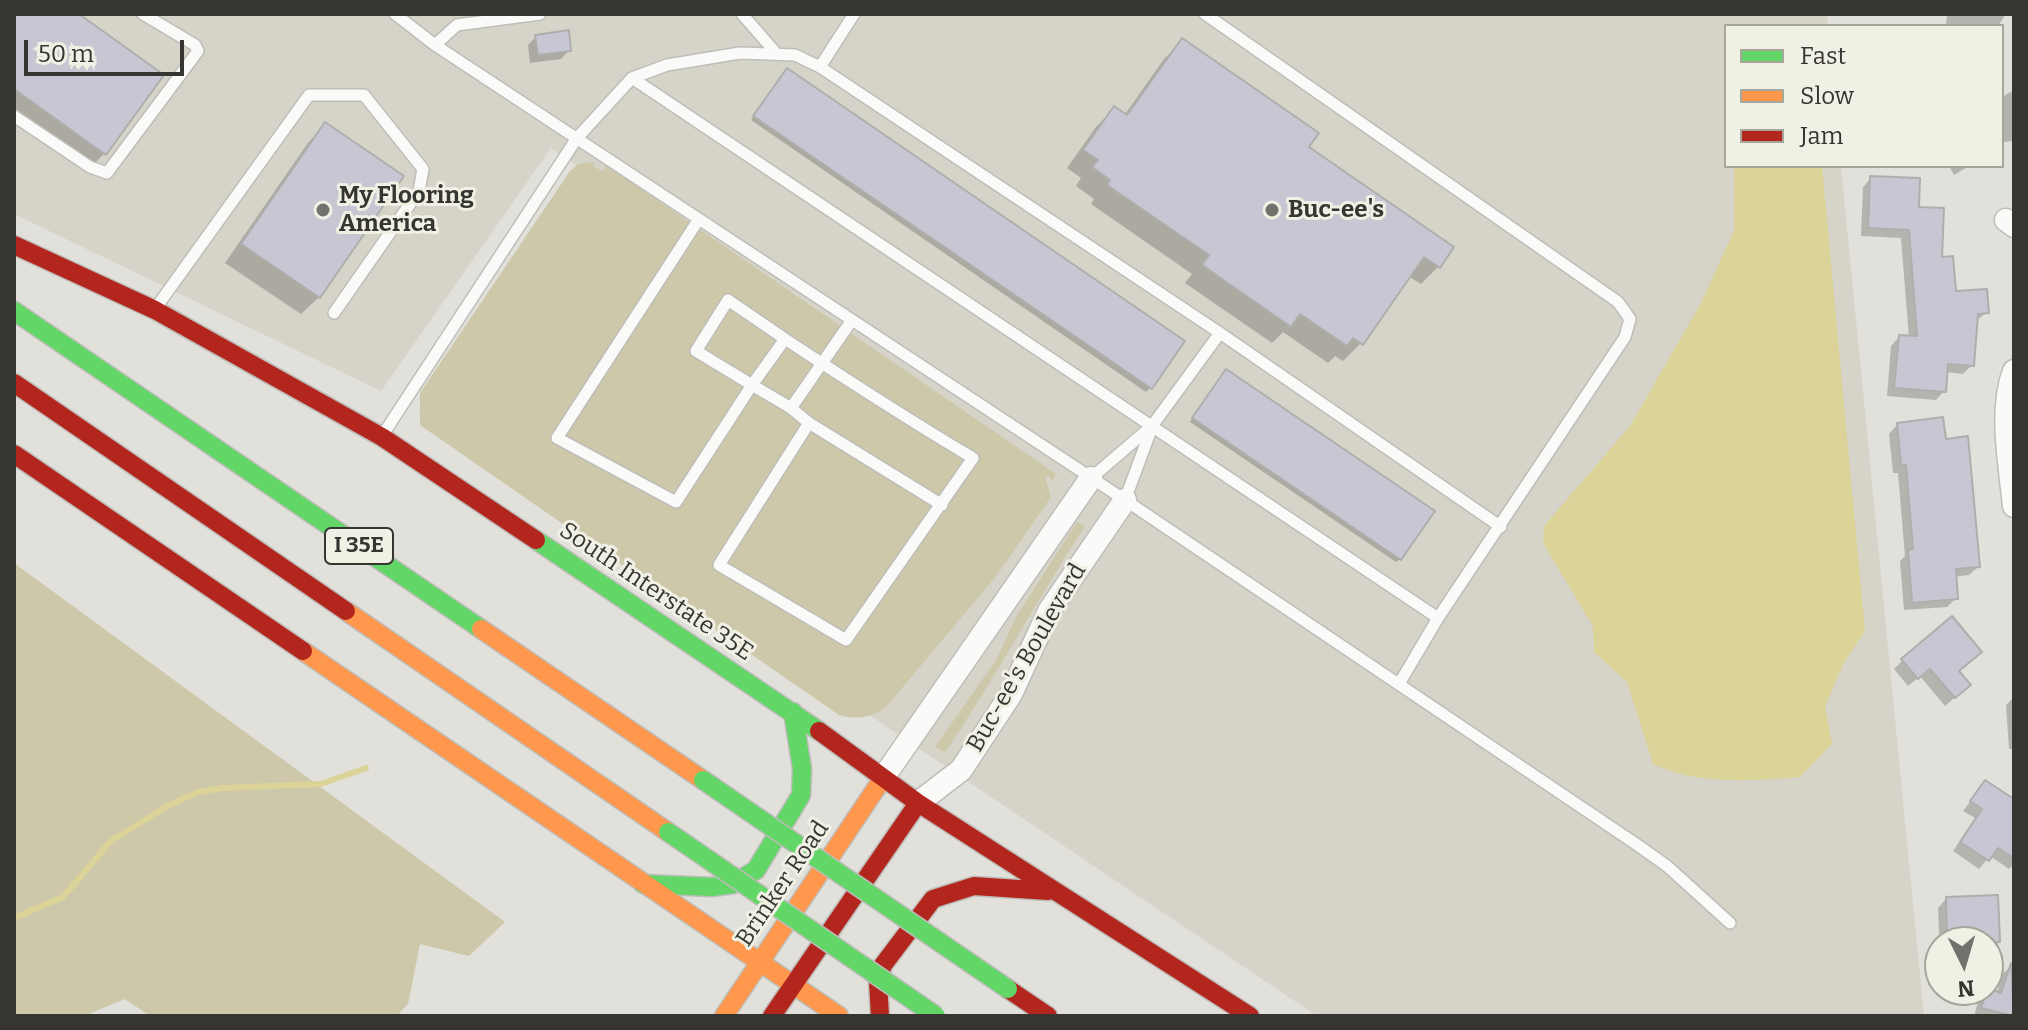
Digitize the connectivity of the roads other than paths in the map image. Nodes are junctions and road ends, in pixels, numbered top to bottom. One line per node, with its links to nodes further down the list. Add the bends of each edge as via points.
1 (143, 14): 11 (lane, via 198,51 107,173)
2 (395, 14): 7 (lane)
3 (540, 14): 7 (lane, via 457,25)
4 (742, 14): 8 (lane)
5 (854, 14): 9 (lane)
6 (1205, 14): 34 (lane, via 1618,302 1630,319 1625,337)
7 (435, 45): 12 (lane)
8 (776, 53): 9 (lane); 10 (lane, via 667,65)
9 (820, 67): 19 (lane)
10 (632, 78): 12 (lane); 27 (lane)
11 (14, 116)
12 (577, 138): 13 (lane); 28 (lane)
13 (699, 219): 18 (lane); 24 (lane, via 557,438 676,502)
14 (14, 245): 15 (main road, South Interstate 35E)
15 (155, 310): 17 (lane, via 309,95 364,95 423,169 419,191); 28 (main road, South Interstate 35E)
16 (14, 311): 50 (main road, I 35E, bridge)
17 (334, 313)
18 (852, 320): 21 (lane); 30 (lane)
19 (1220, 333): 27 (lane); 34 (lane)
20 (785, 339): 21 (lane); 24 (lane); 24 (lane, via 728,300 696,351)
21 (822, 364): 25 (lane); 32 (lane, via 973,458)
22 (2014, 371): 33 (street, via 2006,432)
23 (14, 383): 49 (main road, I 35E, bridge)
24 (752, 385): 25 (lane)
25 (791, 408): 26 (lane)
26 (809, 423): 32 (lane); 32 (lane, via 719,565 846,640)
27 (1152, 426): 30 (lane); 31 (lane); 35 (lane)
28 (382, 437): 37 (main road, South Interstate 35E)
29 (14, 454): 40 (main road)
30 (1091, 478): 31 (lane); 38 (street, Buc-ee's Boulevard)
31 (1125, 500): 36 (lane); 39 (street, Buc-ee's Boulevard, via 1049,611 1011,694 961,770)
32 (942, 505)
33 (2014, 506)
34 (1501, 527): 35 (lane)
35 (1438, 618): 36 (lane)
36 (1399, 684): 42 (lane, via 1667,866)
37 (793, 712): 38 (main road, South Interstate 35E); 40 (main road, via 801,795 756,870 733,884 712,887)
38 (883, 778): 39 (main road, South Interstate 35E); 43 (main road, Brinker Road)
39 (918, 803): 41 (main road, South Interstate 35E); 44 (main road)
40 (641, 884): 43 (main road)
41 (1054, 891): 48 (main road, via 982,885 930,900 878,968); 51 (main road, South Interstate 35E)
42 (1730, 923)
43 (759, 962): 44 (main road); 45 (main road, Brinker Road)
44 (793, 985): 46 (main road); 47 (main road)
45 (724, 1016)
46 (772, 1016)
47 (839, 1016)
48 (880, 1016)
49 (936, 1016)
50 (1048, 1016)
51 (1250, 1016)

